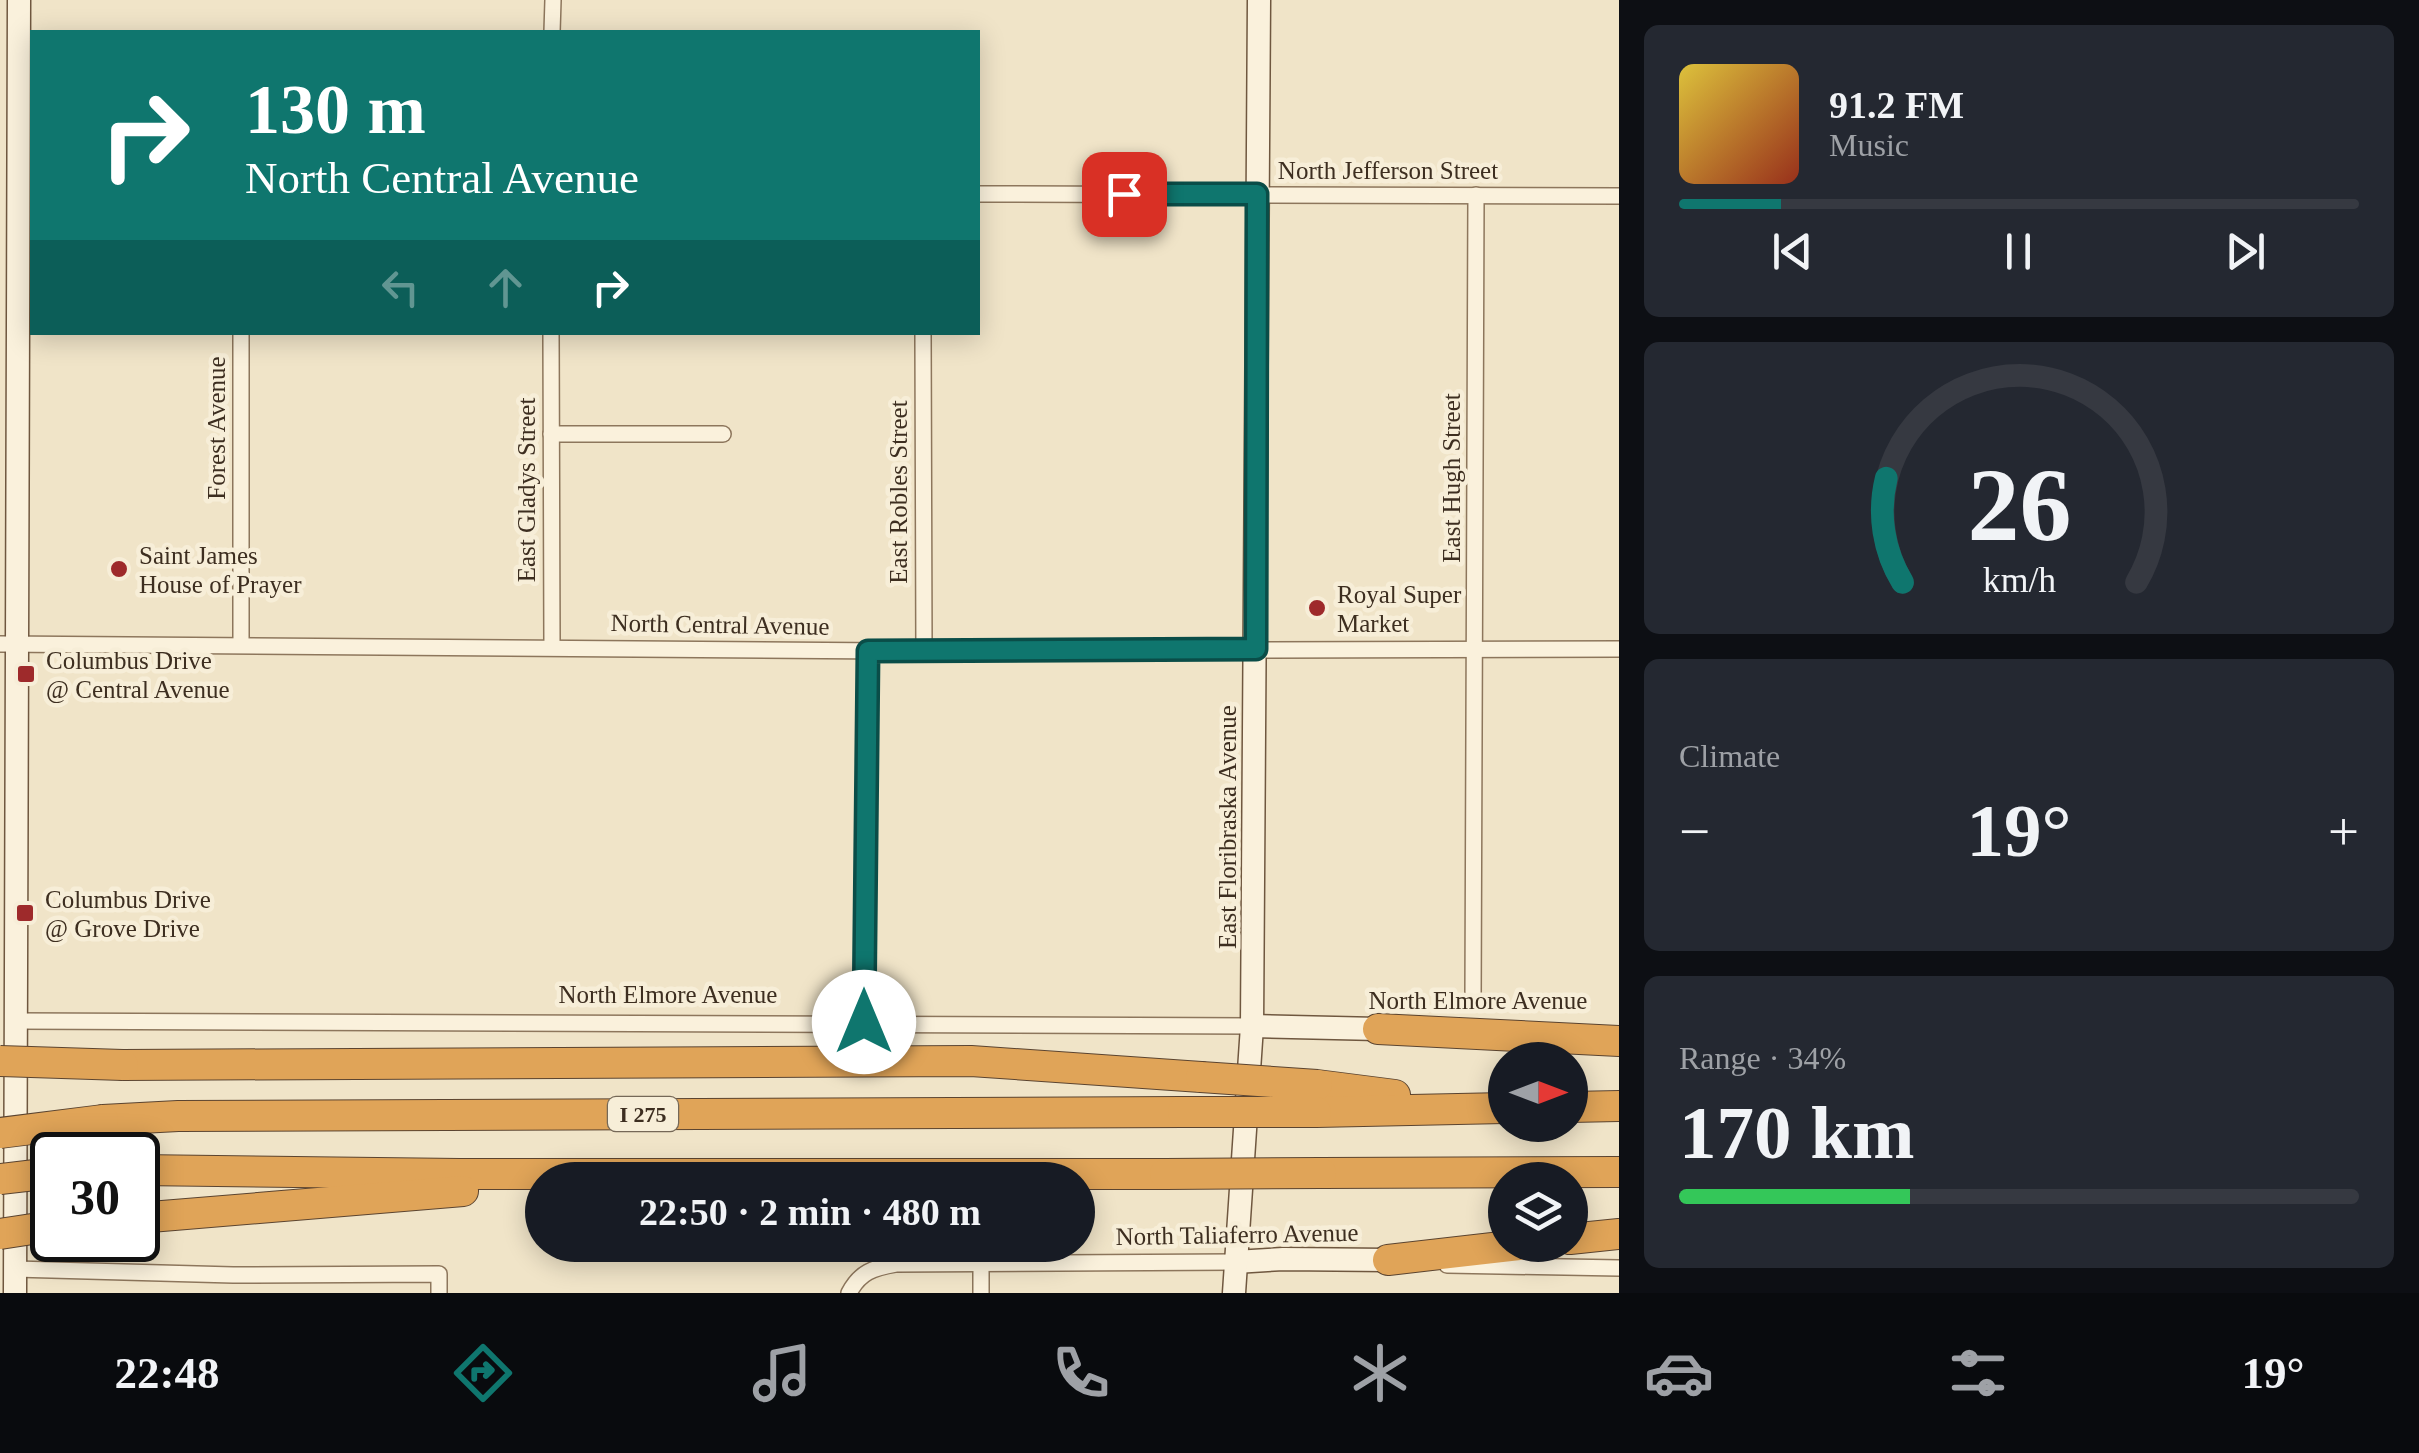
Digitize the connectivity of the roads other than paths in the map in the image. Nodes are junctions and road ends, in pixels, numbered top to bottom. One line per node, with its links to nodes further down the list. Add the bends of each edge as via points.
1 (19, 0): 5 (street)
2 (553, 0): 4 (street)
3 (1259, 0): 7 (street, East Floribraska Avenue)
4 (552, 30)
5 (26, 192): 10 (street)
6 (980, 194): 7 (street, North Jefferson Street)
7 (1257, 194): 8 (street, North Jefferson Street); 19 (street, East Floribraska Avenue)
8 (1476, 195): 9 (street, North Jefferson Street); 20 (street, East Hugh Street)
9 (1619, 196)
10 (9, 309): 16 (street)
11 (241, 335): 17 (street, Forest Avenue)
12 (551, 335): 14 (street, East Gladys Street)
13 (923, 335): 23 (street, East Robles Street)
14 (551, 434): 15 (street); 18 (street, East Gladys Street)
15 (723, 434)
16 (9, 644): 17 (street, North Central Avenue); 24 (street)
17 (241, 644): 18 (street, North Central Avenue)
18 (552, 646): 22 (street, North Central Avenue)
19 (1256, 649): 20 (street, North Central Avenue); 23 (street, North Central Avenue); 28 (street, East Floribraska Avenue)
20 (1476, 649): 21 (street, North Central Avenue); 25 (street, East Hugh Street)
21 (1619, 649)
22 (868, 651): 23 (street, North Central Avenue); 27 (street)
23 (924, 651)
24 (8, 926): 26 (street)
25 (1473, 1002)
26 (17, 1021): 27 (street, North Elmore Avenue); 57 (street)
27 (864, 1022): 28 (street, North Elmore Avenue)
28 (1252, 1026): 30 (street, North Elmore Avenue); 54 (street, East Floribraska Avenue)
29 (1619, 1027): 30 (street, North Elmore Avenue)
30 (1378, 1029): 31 (highway)
31 (1619, 1041)
32 (0, 1061): 33 (highway, bridge, via 971,1061 1200,1078)
33 (1316, 1098): 36 (highway, I 275); 37 (highway, I 275, bridge, via 1183,1112 178,1116)
34 (1588, 1106): 35 (highway)
35 (1619, 1106)
36 (1488, 1107)
37 (0, 1133)
38 (160, 1170): 40 (highway)
39 (1619, 1172): 41 (highway, bridge)
40 (525, 1173)
41 (1095, 1174)
42 (30, 1176): 43 (highway, bridge)
43 (0, 1180)
44 (525, 1180): 45 (highway, via 470,1191)
45 (160, 1216)
46 (30, 1229): 47 (highway, bridge)
47 (0, 1234)
48 (1619, 1234): 49 (highway)
49 (1588, 1237)
50 (1488, 1249): 51 (highway)
51 (1388, 1260): 54 (street, North Taliaferro Avenue); 55 (street, North Taliaferro Avenue)
52 (981, 1262): 60 (street, North Taliaferro Avenue, via 868,1270); 61 (street)
53 (1095, 1262): 54 (street, North Taliaferro Avenue)
54 (1235, 1262): 62 (street, East Floribraska Avenue)
55 (1619, 1268)
56 (233, 1275): 57 (street); 58 (street); 59 (street, via 439,1274)
57 (15, 1281)
58 (233, 1292)
59 (439, 1293)
60 (849, 1293)
61 (981, 1293)
62 (1234, 1293)

